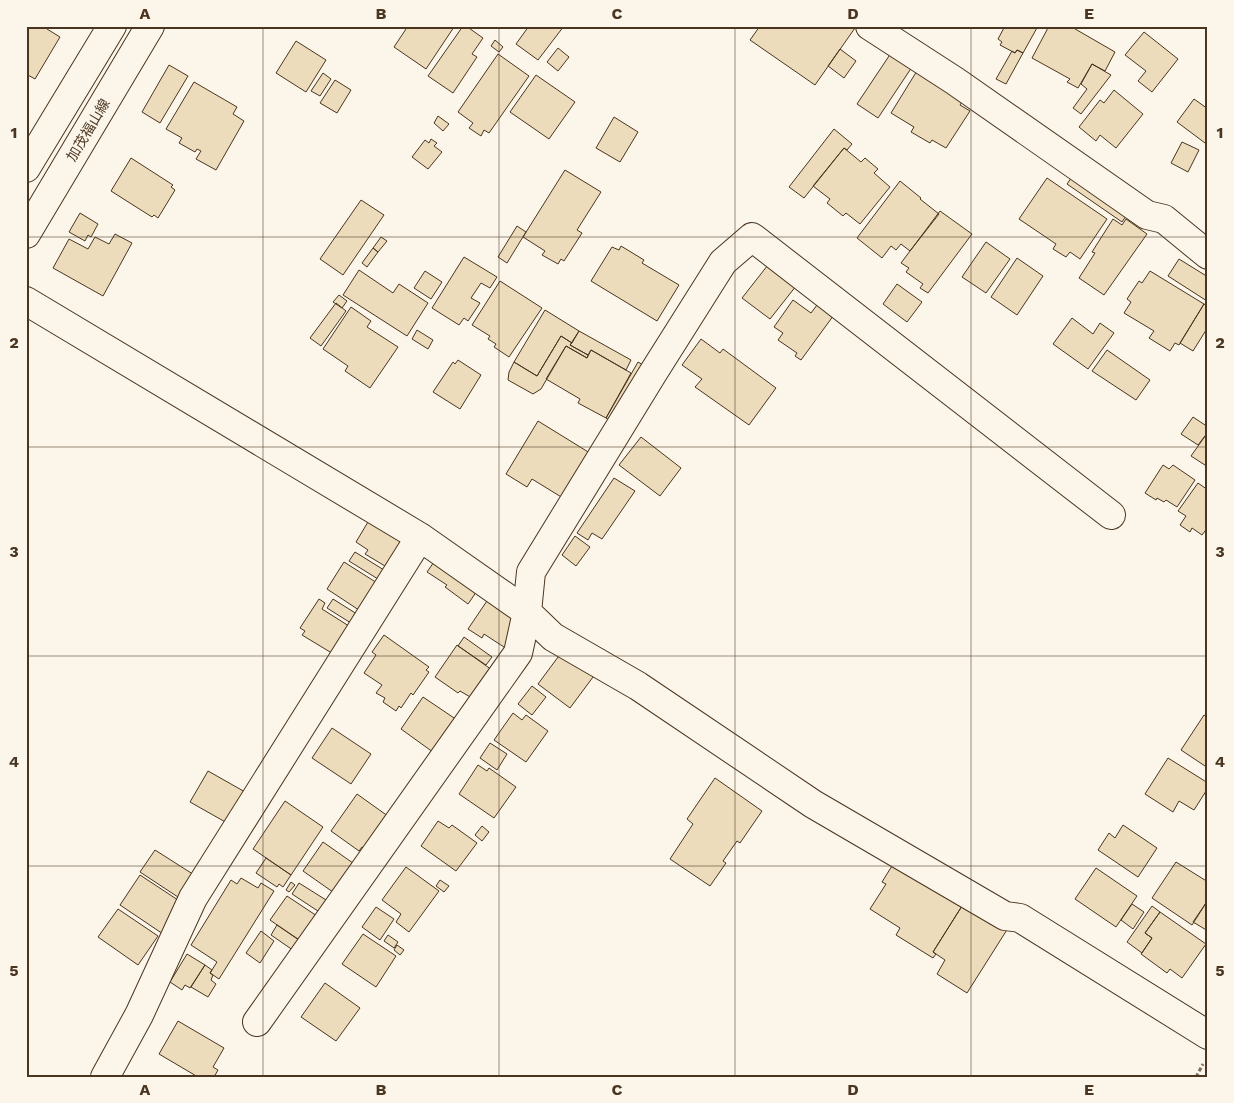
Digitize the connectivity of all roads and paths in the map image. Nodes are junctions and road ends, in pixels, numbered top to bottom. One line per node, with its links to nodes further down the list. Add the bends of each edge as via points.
1 (112, 26): 4 (street)
2 (150, 26): 5 (street, 加茂福山線)
3 (870, 26): 6 (street, via 1147,215 1164,219)
4 (26, 168)
5 (26, 234)
6 (1208, 255)
7 (26, 301): 9 (street)
8 (1111, 515): 10 (street, via 752,237 722,262 531,572)
9 (420, 537): 10 (street); 14 (street, via 193,898 139,1015)
10 (527, 612): 11 (street, via 518,654); 12 (street, via 553,637 638,686 813,804 1005,916 1020,918)
11 (257, 1022)
12 (1208, 1035)
13 (1204, 1063): 15 (path)
14 (106, 1077)
15 (1196, 1077)

